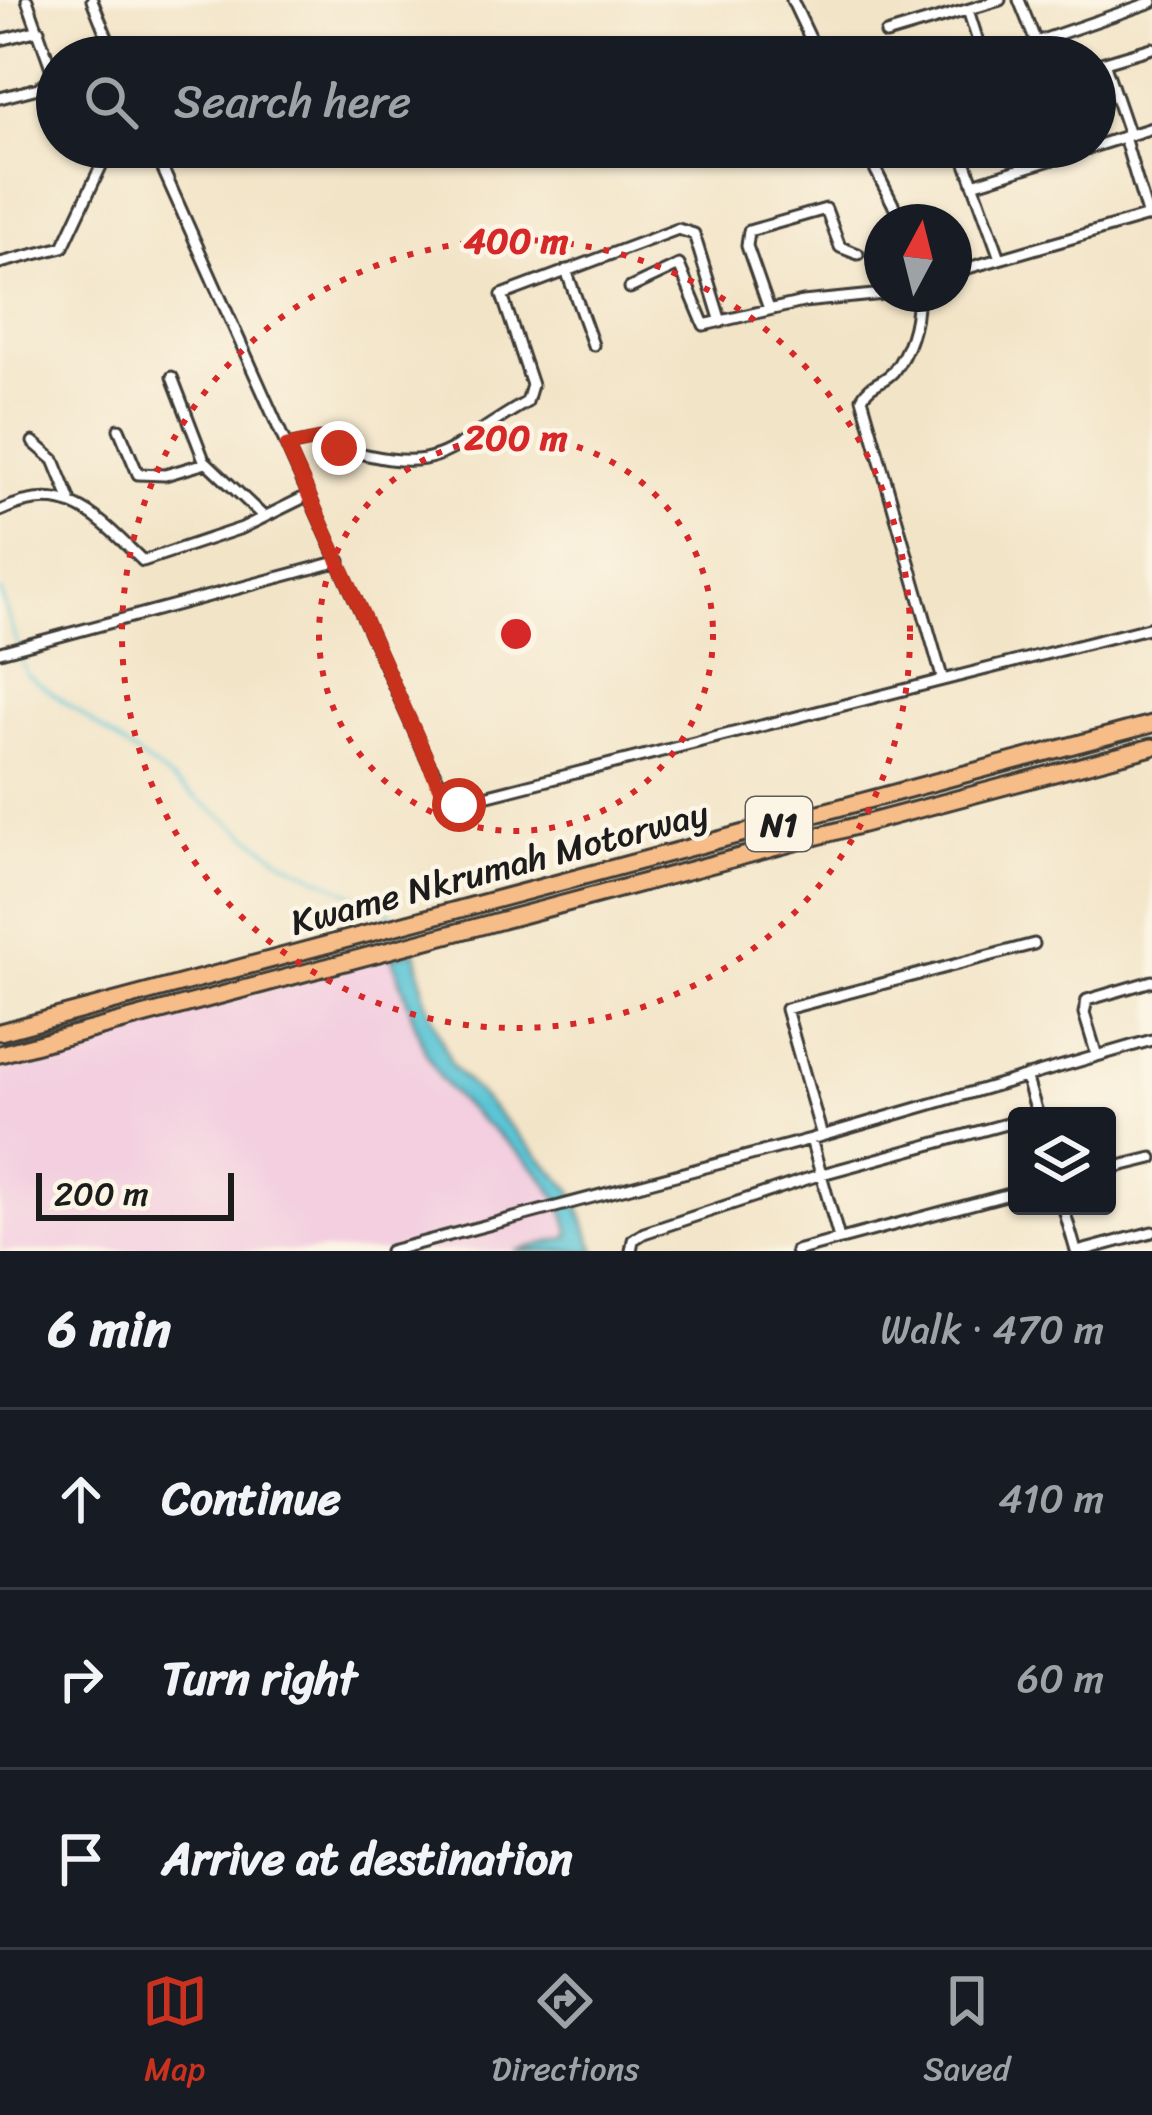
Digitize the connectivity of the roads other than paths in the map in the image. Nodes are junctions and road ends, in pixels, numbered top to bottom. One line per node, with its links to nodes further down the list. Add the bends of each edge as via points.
1 (27, 0): 8 (street)
2 (92, 0): 11 (street)
3 (794, 0): 12 (street)
4 (1000, 0): 7 (street)
5 (1019, 0): 14 (street)
6 (1152, 2): 15 (street)
7 (960, 7): 9 (street); 13 (street)
8 (39, 30): 10 (street); 16 (street)
9 (886, 34)
10 (41, 36)
11 (107, 36)
12 (810, 36)
13 (973, 36)
14 (1034, 36)
15 (1053, 36)
16 (0, 40)
17 (1152, 49): 18 (street)
18 (1116, 59)
19 (36, 89): 20 (street)
20 (0, 98)
21 (1116, 109): 23 (street)
22 (1152, 128): 23 (street)
23 (1126, 136): 24 (street); 32 (street)
24 (1116, 139)
25 (100, 168): 35 (street, via 63,247)
26 (162, 168): 47 (street)
27 (875, 168): 31 (street)
28 (969, 168): 30 (street)
29 (1025, 168): 30 (street)
30 (973, 184): 34 (street)
31 (893, 204)
32 (1150, 216): 34 (street)
33 (858, 254): 40 (street, via 841,247 826,209 749,231)
34 (1000, 258): 36 (street)
35 (0, 263)
36 (972, 267)
37 (566, 270): 42 (street, via 687,228); 43 (street); 47 (street, via 502,295 532,385 527,402 453,450 419,464 339,448 336,436)
38 (630, 288): 42 (street, via 679,266 698,322)
39 (864, 297): 40 (street)
40 (769, 309): 42 (street)
41 (918, 312): 56 (street, via 890,376 862,398)
42 (721, 322)
43 (593, 345)
44 (172, 376): 48 (street)
45 (119, 429): 48 (street, via 138,474)
46 (33, 442): 50 (street, via 54,460)
47 (287, 446): 49 (street)
48 (206, 463): 52 (street)
49 (309, 495): 52 (street); 53 (street)
50 (70, 499): 51 (street); 52 (street, via 143,561)
51 (0, 511)
52 (264, 518)
53 (340, 561): 55 (street); 56 (street, via 453,804)
54 (1152, 627): 56 (street)
55 (0, 652)
56 (942, 676)
57 (1152, 724): 61 (highway, Kwame Nkrumah Motorway / N1)
58 (1152, 747): 63 (highway, Kwame Nkrumah Motorway / N1)
59 (1034, 944): 68 (street, via 786,1009)
60 (1152, 981): 64 (street, via 1088,1000 1084,1013)
61 (0, 1032)
62 (1152, 1040): 64 (street)
63 (0, 1054)
64 (1097, 1055): 65 (street)
65 (1025, 1076): 66 (street); 68 (street)
66 (1035, 1107)
67 (1008, 1123): 71 (street)
68 (816, 1138): 71 (street); 76 (street)
69 (1152, 1157): 70 (street)
70 (1116, 1167)
71 (822, 1174): 75 (street); 77 (street, via 644,1233)
72 (1008, 1194): 75 (street)
73 (1066, 1215): 79 (street)
74 (1152, 1232): 79 (street)
75 (839, 1238): 78 (street)
76 (390, 1251)
77 (631, 1251)
78 (796, 1251)
79 (1079, 1251)

